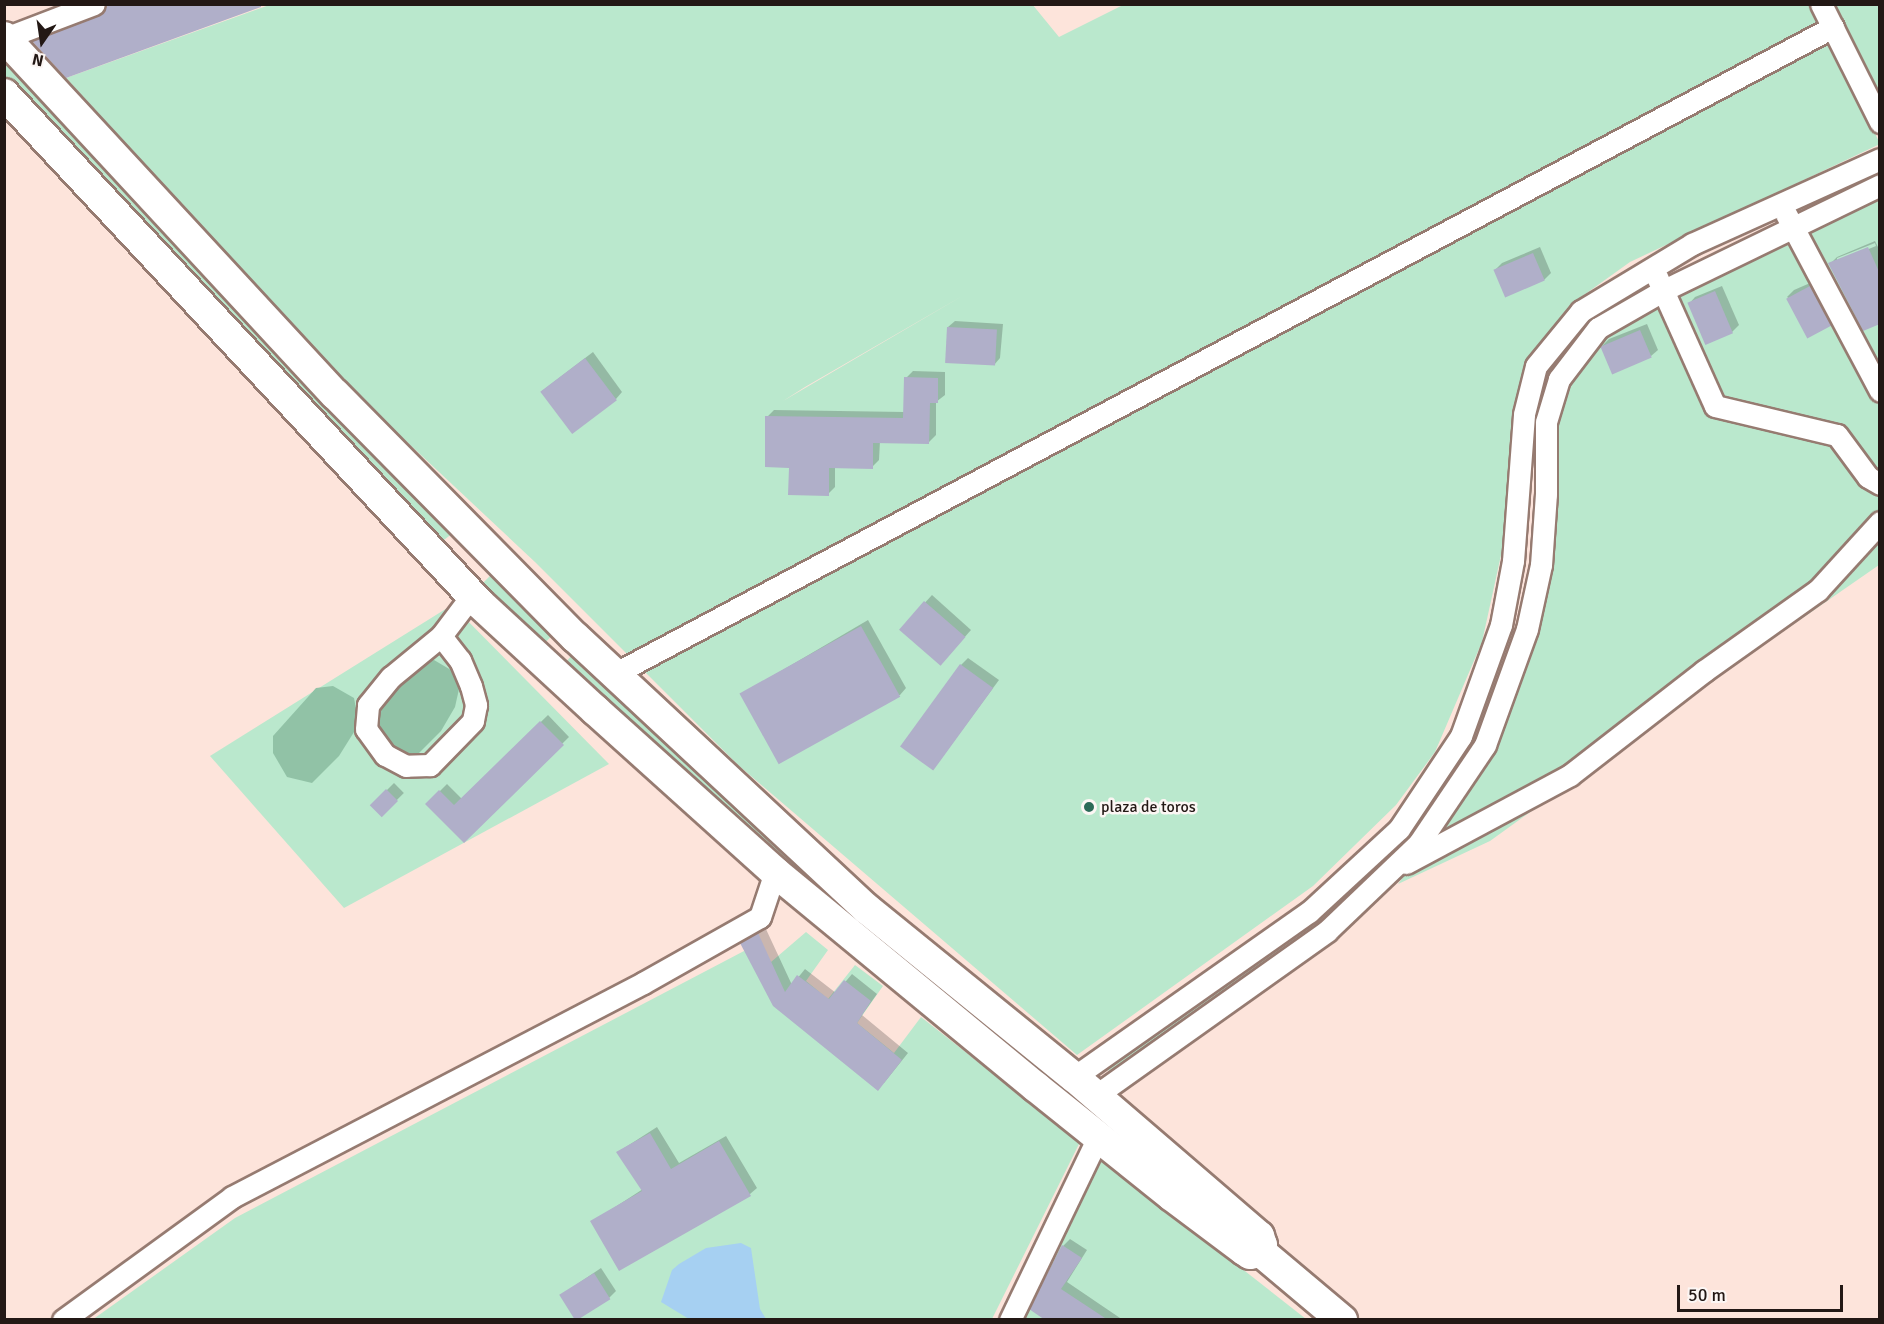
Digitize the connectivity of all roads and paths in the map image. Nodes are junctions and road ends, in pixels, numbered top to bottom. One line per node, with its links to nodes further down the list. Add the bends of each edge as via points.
1 (94, 4): 4 (street)
2 (1821, 4): 3 (street)
3 (1833, 27): 6 (street); 18 (street)
4 (5, 38): 18 (main road, via 335,394)
5 (4, 94): 16 (main road)
6 (1880, 122)
7 (1880, 159): 9 (street)
8 (1880, 185): 10 (street)
9 (1780, 204): 10 (street); 11 (street, via 1692,244)
10 (1793, 227): 12 (street); 13 (street)
11 (1653, 268): 12 (street); 21 (street, via 1581,311 1536,366 1524,414 1513,561 1502,625 1461,736 1399,829 1309,912)
12 (1664, 290): 14 (street, via 1715,406 1837,435 1868,477); 19 (street, via 1598,328 1559,379 1546,422 1541,565 1527,628 1485,745 1419,843)
13 (1880, 391)
14 (1880, 484)
15 (1880, 522): 19 (street, via 1818,590 1704,671 1570,775)
16 (472, 595): 17 (street); 20 (main road)
17 (441, 636): 17 (street, via 391,677 368,705 366,729 385,755 406,766 430,765 473,721 476,705 471,686 460,660)
18 (614, 674): 21 (main road, via 859,902)
19 (1390, 871): 21 (street, via 1327,931)
20 (775, 872): 22 (main road); 24 (street, via 760,917 643,983 232,1197)
21 (1084, 1087): 23 (main road, via 1259,1236)
22 (1098, 1137): 23 (main road, via 1244,1250 1250,1254); 25 (street)
23 (1261, 1252): 26 (main road)
24 (63, 1320)
25 (1010, 1320)
26 (1342, 1320)

